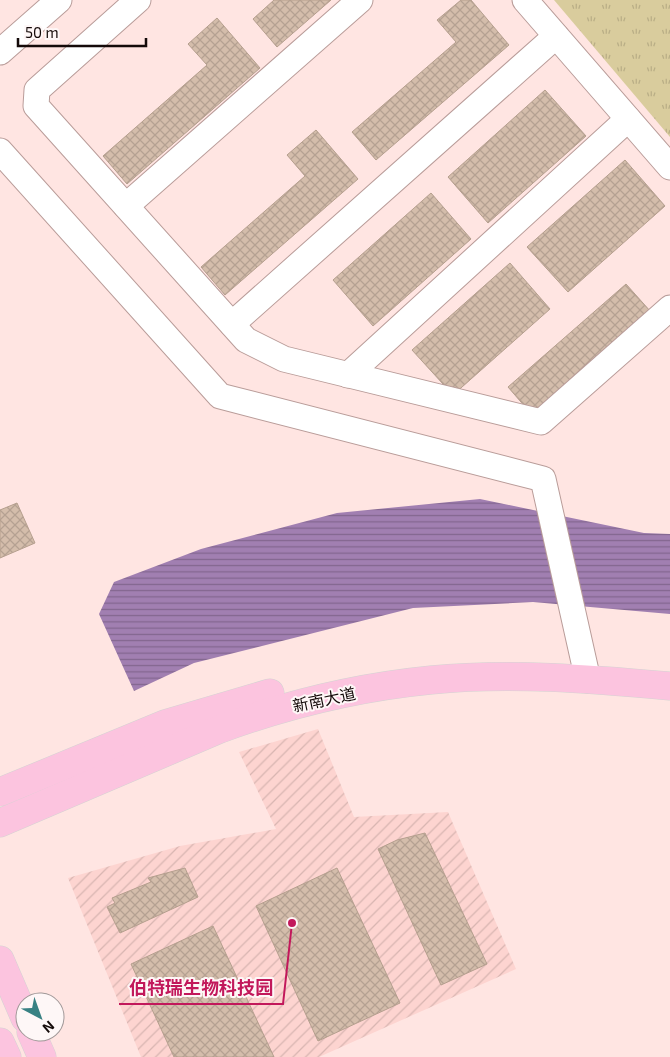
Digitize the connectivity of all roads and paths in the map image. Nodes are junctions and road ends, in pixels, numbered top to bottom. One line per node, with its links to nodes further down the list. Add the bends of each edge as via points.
1 (59, 0): 6 (street)
2 (138, 0): 10 (street, via 37,90 36,106)
3 (360, 0): 10 (street)
4 (525, 0): 5 (street)
5 (556, 36): 7 (street); 12 (street)
6 (0, 52)
7 (628, 119): 9 (street); 13 (street)
8 (0, 151): 15 (street, via 220,396 543,479)
9 (670, 167)
10 (126, 206): 12 (street)
11 (670, 308): 13 (street, via 541,422)
12 (232, 324): 13 (street, via 246,340 284,359)
13 (348, 375)
14 (670, 668): 15 (main road, 新南大道)
15 (586, 670): 16 (main road, 新南大道); 17 (main road, 新南大道, via 470,660 334,677 165,724); 18 (main road, 新南大道, via 431,680 317,699 220,729)
16 (670, 686)
17 (0, 792)
18 (0, 823)
19 (0, 960): 20 (main road)
20 (15, 995)
21 (0, 1042): 23 (main road)
22 (35, 1042): 24 (main road)
23 (7, 1057)
24 (42, 1057)

